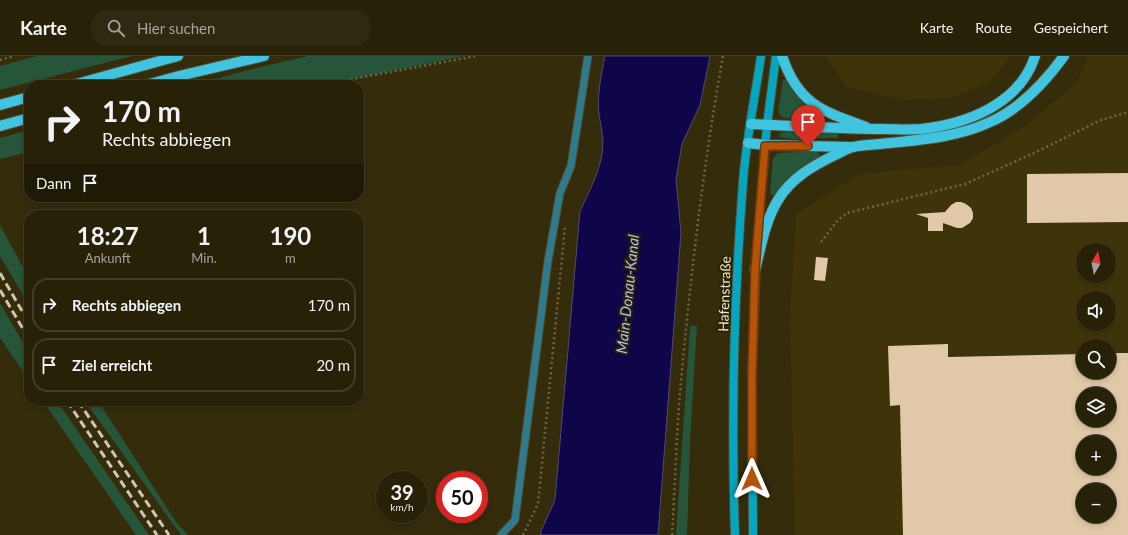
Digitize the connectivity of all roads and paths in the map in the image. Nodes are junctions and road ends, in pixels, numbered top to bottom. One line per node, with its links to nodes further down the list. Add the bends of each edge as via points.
1 (14, 56): 12 (path)
2 (178, 56): 13 (main road)
3 (264, 56): 14 (main road)
4 (476, 56): 15 (path)
5 (588, 56): 30 (lane, via 571,166 560,193 548,261 515,520)
6 (723, 56): 32 (path, via 704,172 694,255 680,394)
7 (761, 56): 20 (main road, Hafenstraße)
8 (776, 56): 21 (main road)
9 (782, 56): 23 (main road, via 786,70 798,89 815,106)
10 (1035, 56): 23 (main road, via 1031,68 1015,91 978,114 921,129)
11 (1064, 56): 26 (main road, via 1042,83 992,122 946,136)
12 (0, 60)
13 (91, 80)
14 (164, 80)
15 (348, 80)
16 (24, 98): 17 (main road)
17 (0, 105)
18 (1128, 112): 28 (path, via 1101,120 965,184 847,213 837,221)
19 (24, 119): 22 (main road)
20 (750, 124): 21 (main road); 24 (main road, Hafenstraße)
21 (767, 125): 23 (main road); 25 (main road)
22 (0, 126)
23 (874, 129)
24 (748, 143): 25 (main road); 33 (main road, Hafenstraße, via 738,262 734,388)
25 (765, 146): 26 (main road); 29 (main road)
26 (852, 147): 29 (main road, via 805,172 784,192 772,212)
27 (566, 221): 31 (path, via 538,504)
28 (821, 242)
29 (755, 270): 34 (main road, via 752,376)
30 (501, 535)
31 (523, 535)
32 (672, 535)
33 (736, 535)
34 (753, 535)

